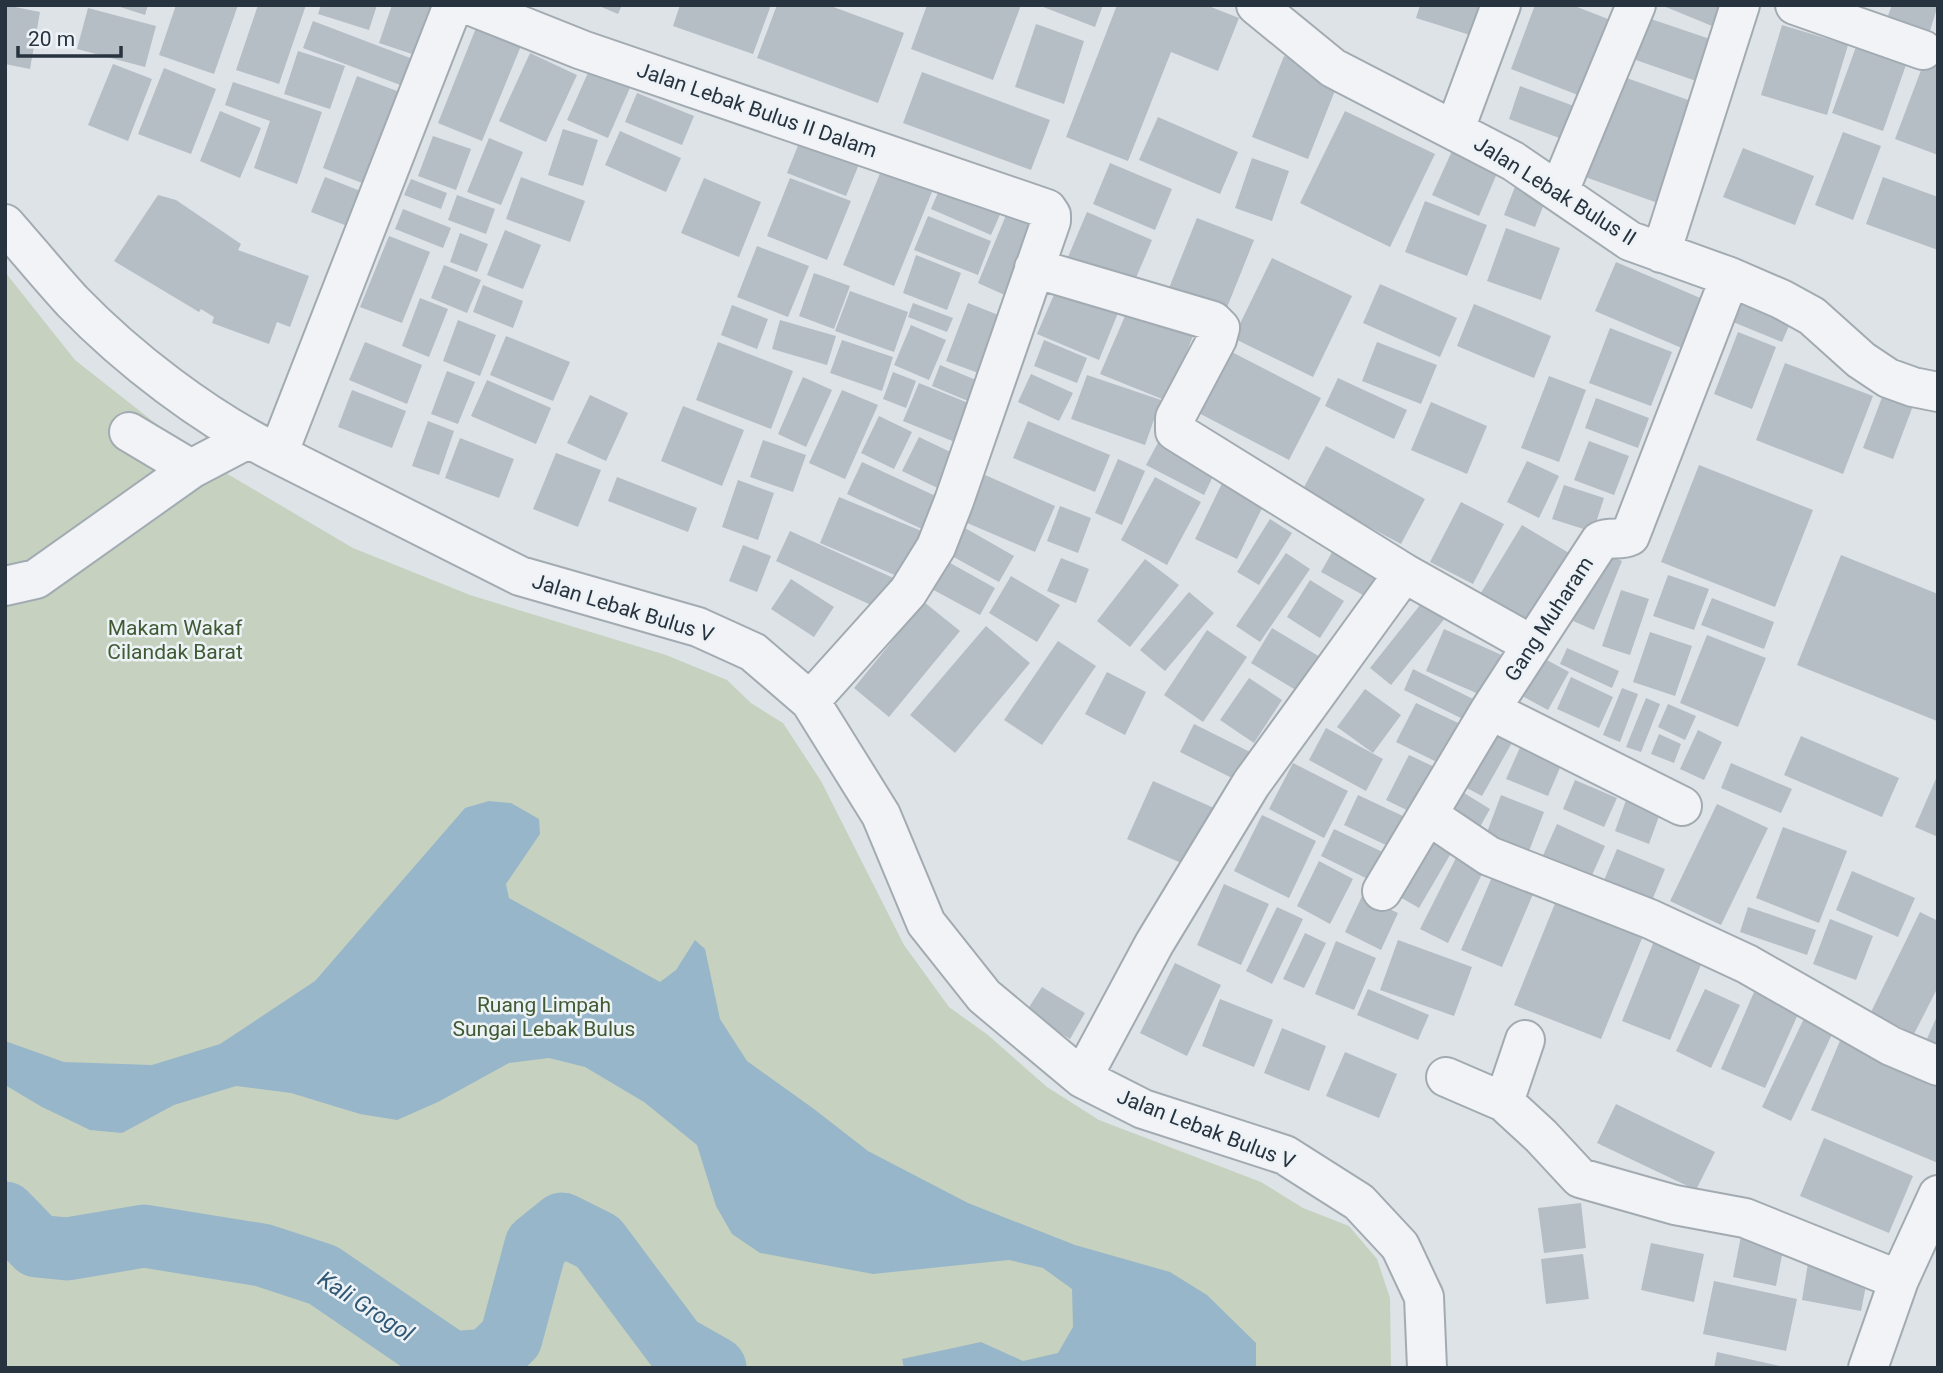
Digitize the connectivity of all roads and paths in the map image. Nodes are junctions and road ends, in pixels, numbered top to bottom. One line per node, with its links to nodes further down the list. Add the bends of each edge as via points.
1 (453, 5): 17 (street)
2 (469, 5): 13 (street, Jalan Lebak Bulus II Dalam, via 582,50 1047,209 1052,221)
3 (1256, 5): 9 (street, Jalan Lebak Bulus II, via 1333,68)
4 (1501, 5): 9 (street)
5 (1636, 5): 10 (street)
6 (1740, 5): 12 (street)
7 (1795, 5): 8 (street)
8 (1923, 50)
9 (1455, 130): 10 (street, Jalan Lebak Bulus II)
10 (1559, 191): 12 (street, Jalan Lebak Bulus II, via 1630,241)
11 (5, 224): 17 (street, Jalan Lebak Bulus V, via 72,301 144,368)
12 (1661, 253): 14 (street, Jalan Lebak Bulus II)
13 (1034, 268): 19 (street, via 1213,321 1220,328 1217,339 1175,418 1175,431); 22 (street, via 936,547 908,592)
14 (1730, 277): 15 (street, Jalan Lebak Bulus II, via 1812,316 1888,378); 21 (street, Gang Muharam, via 1630,536 1600,541)
15 (1938, 392)
16 (129, 432): 18 (street)
17 (263, 446): 18 (street); 22 (street, Jalan Lebak Bulus V, via 520,576 698,627 753,652)
18 (191, 469): 20 (street, via 36,579)
19 (1404, 573): 21 (street); 29 (street, via 1251,784 1154,944)
20 (5, 586)
21 (1532, 645): 23 (street, Gang Muharam)
22 (810, 701): 29 (street, Jalan Lebak Bulus V, via 881,815 926,923 984,996)
23 (1490, 710): 24 (street); 25 (street, Gang Muharam)
24 (1682, 806)
25 (1428, 815): 26 (street, Gang Muharam); 28 (street, via 1489,856 1650,919 1747,964 1891,1046)
26 (1382, 891)
27 (1525, 1040): 31 (street)
28 (1938, 1066)
29 (1082, 1077): 34 (street, Jalan Lebak Bulus V, via 1143,1109 1285,1156 1359,1202 1400,1246 1424,1297)
30 (1446, 1077): 31 (street)
31 (1504, 1102): 33 (street, via 1580,1178 1675,1205 1745,1218)
32 (1938, 1195): 33 (street)
33 (1899, 1280): 35 (street)
34 (1427, 1368)
35 (1868, 1368)

